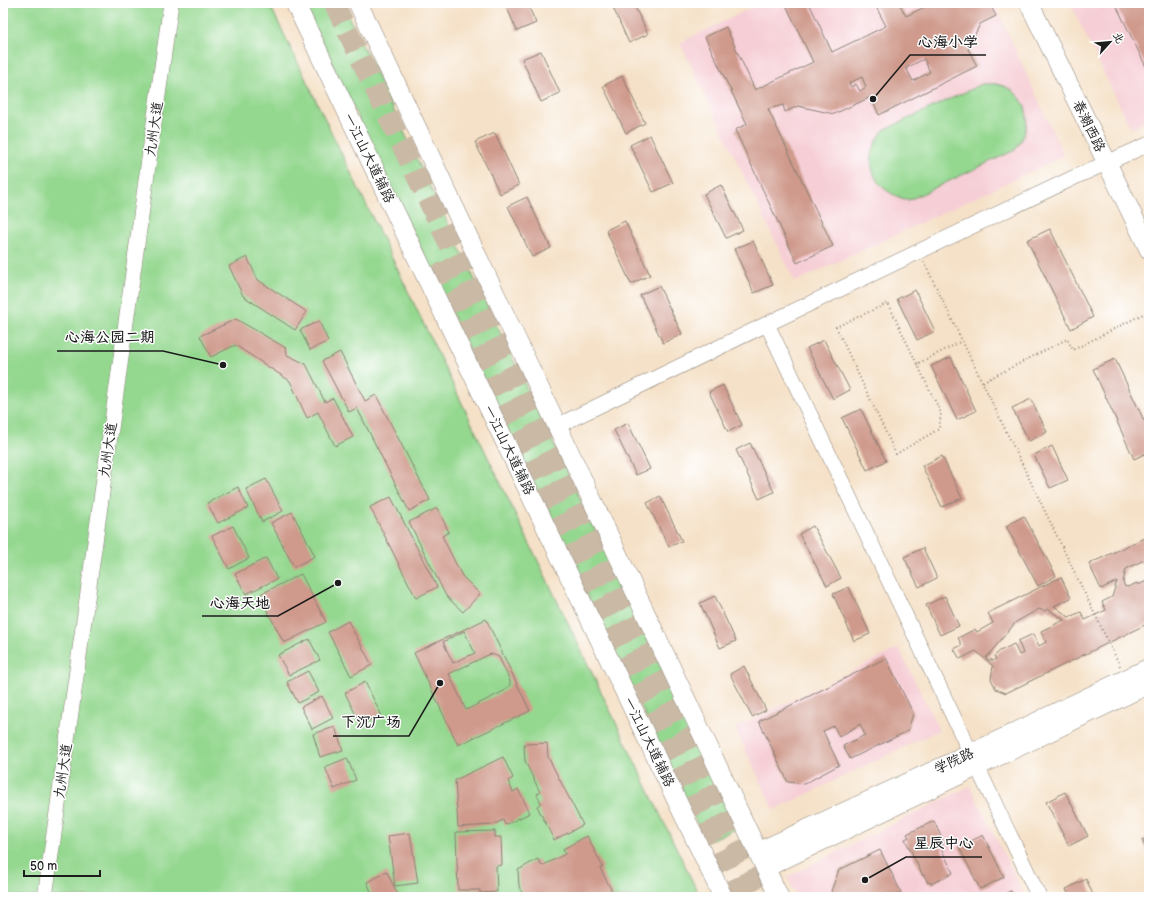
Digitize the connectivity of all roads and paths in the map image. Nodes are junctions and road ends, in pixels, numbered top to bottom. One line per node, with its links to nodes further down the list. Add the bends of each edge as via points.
1 (171, 3): 24 (street, 九州大道)
2 (295, 3): 25 (main road, 一江山大道辅路)
3 (358, 3): 7 (main road)
4 (361, 3): 7 (main road)
5 (1029, 3): 9 (main road, 春潮西路)
6 (1043, 3): 9 (main road, 春潮西路)
7 (378, 47): 18 (main road)
8 (1149, 144): 9 (street)
9 (1113, 160): 10 (main road, 春潮西路); 11 (main road, 春潮西路); 12 (street)
10 (1149, 219)
11 (1149, 249)
12 (919, 252): 14 (street); 15 (path)
13 (1149, 311): 17 (path, via 1073,350 1067,339)
14 (767, 324): 18 (street); 22 (street)
15 (962, 341): 16 (path); 17 (path)
16 (917, 364): 16 (path, via 888,303 836,327 896,454 939,429 941,413)
17 (982, 382): 20 (path)
18 (557, 426): 23 (main road)
19 (1149, 668): 20 (main road, 学院路)
20 (1126, 678): 22 (main road, 学院路)
21 (1149, 684): 22 (main road, 学院路)
22 (973, 760): 23 (main road, 学院路); 27 (street)
23 (761, 860): 26 (main road)
24 (46, 897)
25 (723, 897)
26 (779, 897)
27 (1039, 897)

